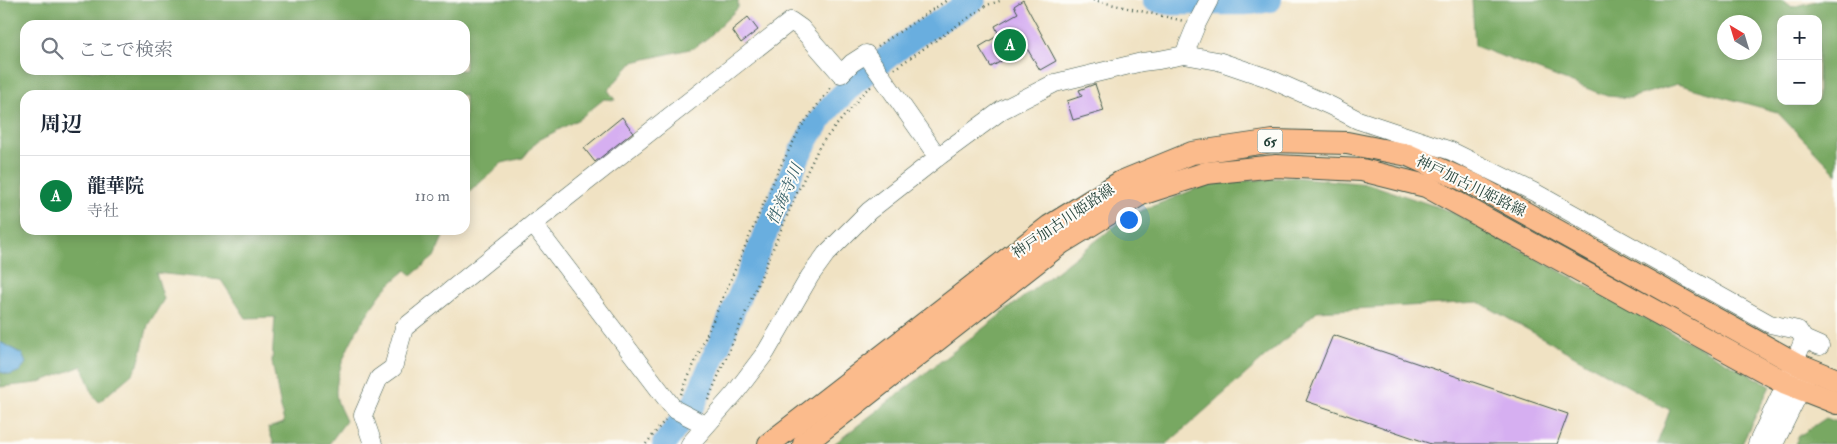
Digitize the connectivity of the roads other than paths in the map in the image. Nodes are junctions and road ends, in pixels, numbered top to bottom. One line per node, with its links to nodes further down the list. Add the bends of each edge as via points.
1 (1209, 0): 2 (street)
2 (1184, 55): 3 (street, via 1055,83 1002,110); 5 (street, via 1218,61 1268,78 1358,120 1451,152 1534,192 1770,324 1798,330 1812,342)
3 (938, 156): 4 (street, via 866,54 841,74 791,21); 8 (street, via 869,211 826,254 766,352 734,393)
4 (533, 224): 8 (street, via 674,409); 9 (street, via 404,328 393,368 379,378 363,415)
5 (1798, 376): 6 (main road, 神戸加古川姫路線 / 65); 7 (main road, 神戸加古川姫路線 / 65); 11 (main road, 神戸加古川姫路線 / 65, via 1475,184 1408,155 1347,143 1273,141 1192,154 1122,182 1050,226); 12 (main road, 神戸加古川姫路線 / 65, via 1426,186 1362,170 1276,166 1206,173 1141,194 1062,243); 13 (street); 14 (street)
6 (1837, 380)
7 (1837, 403)
8 (702, 423): 10 (street)
9 (373, 444)
10 (690, 444)
11 (769, 444)
12 (804, 444)
13 (1758, 444)
14 (1774, 444)

